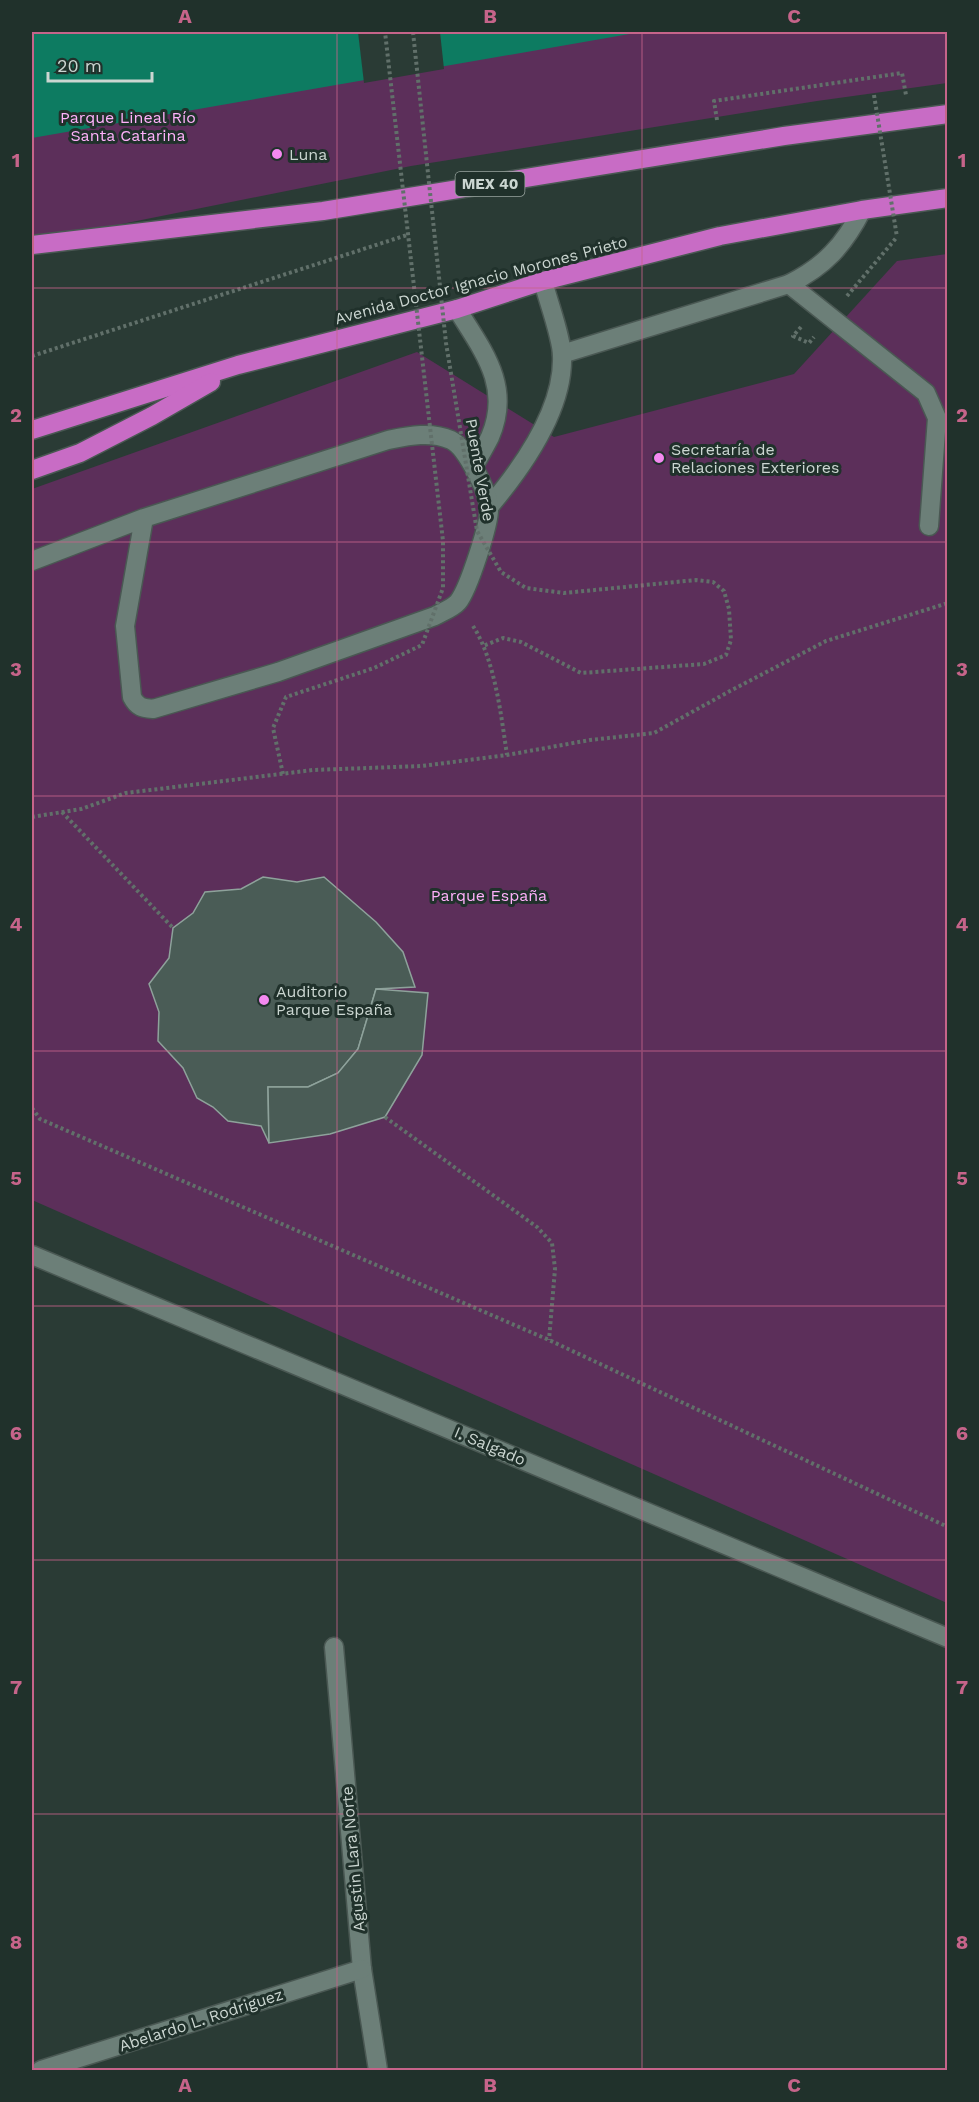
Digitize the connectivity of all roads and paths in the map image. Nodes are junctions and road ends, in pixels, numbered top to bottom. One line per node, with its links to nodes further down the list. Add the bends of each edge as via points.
1 (385, 32): 9 (path, bridge)
2 (413, 32): 27 (path, Puente Verde, bridge, via 446,343 477,531 501,572 526,588 564,593 696,580 713,582 724,591 729,609 731,640 726,655 704,664 581,674 521,642 503,638)
3 (863, 97): 10 (path, bridge, via 874,95)
4 (948, 114): 5 (highway, MEX 40)
5 (911, 119): 6 (path, via 902,72 714,101); 11 (highway, MEX 40, via 323,211)
6 (718, 122)
7 (948, 198): 8 (highway, Avenida Doctor Ignacio Morones Prieto)
8 (862, 210): 12 (highway, Avenida Doctor Ignacio Morones Prieto, via 720,236); 13 (street, via 837,249 811,273)
9 (407, 235): 16 (path); 29 (path, bridge, via 443,541 443,588 422,645 374,668 286,697 273,728)
10 (897, 237)
11 (32, 245)
12 (543, 281): 14 (highway, Avenida Doctor Ignacio Morones Prieto); 15 (street)
13 (789, 284): 15 (street); 23 (street, via 926,393 937,418)
14 (457, 309): 17 (highway, Avenida Doctor Ignacio Morones Prieto); 19 (street, via 491,367 498,389 490,437)
15 (562, 354): 21 (street, via 555,401 515,476)
16 (32, 356)
17 (238, 366): 18 (highway, Avenida Doctor Ignacio Morones Prieto); 20 (highway, via 80,453)
18 (32, 430)
19 (474, 466): 21 (street); 22 (street, via 464,449 451,440 411,435)
20 (32, 470)
21 (489, 507): 25 (street, via 485,534)
22 (144, 518): 24 (street); 25 (street, via 125,626 132,697 142,708 153,709 278,672 417,624)
23 (929, 525)
24 (32, 561)
25 (458, 603): 27 (path)
26 (948, 603): 28 (path, via 826,641 654,733)
27 (483, 646): 28 (path, via 499,701)
28 (507, 755): 29 (path, via 422,766)
29 (283, 774): 30 (path, via 126,793)
30 (62, 812): 31 (path); 32 (path)
31 (32, 816)
32 (173, 928)
33 (32, 1108): 36 (path, via 40,1119)
34 (385, 1117): 36 (path, via 537,1227 552,1243 555,1269)
35 (32, 1256): 38 (street, I. Salgado)
36 (549, 1340): 37 (path)
37 (948, 1527)
38 (948, 1638)
39 (334, 1647): 40 (street, Agustin Lara Norte)
40 (362, 1969): 41 (street, Abelardo L. Rodriguez); 42 (street, Agustin Lara Norte)
41 (41, 2070)
42 (378, 2070)

